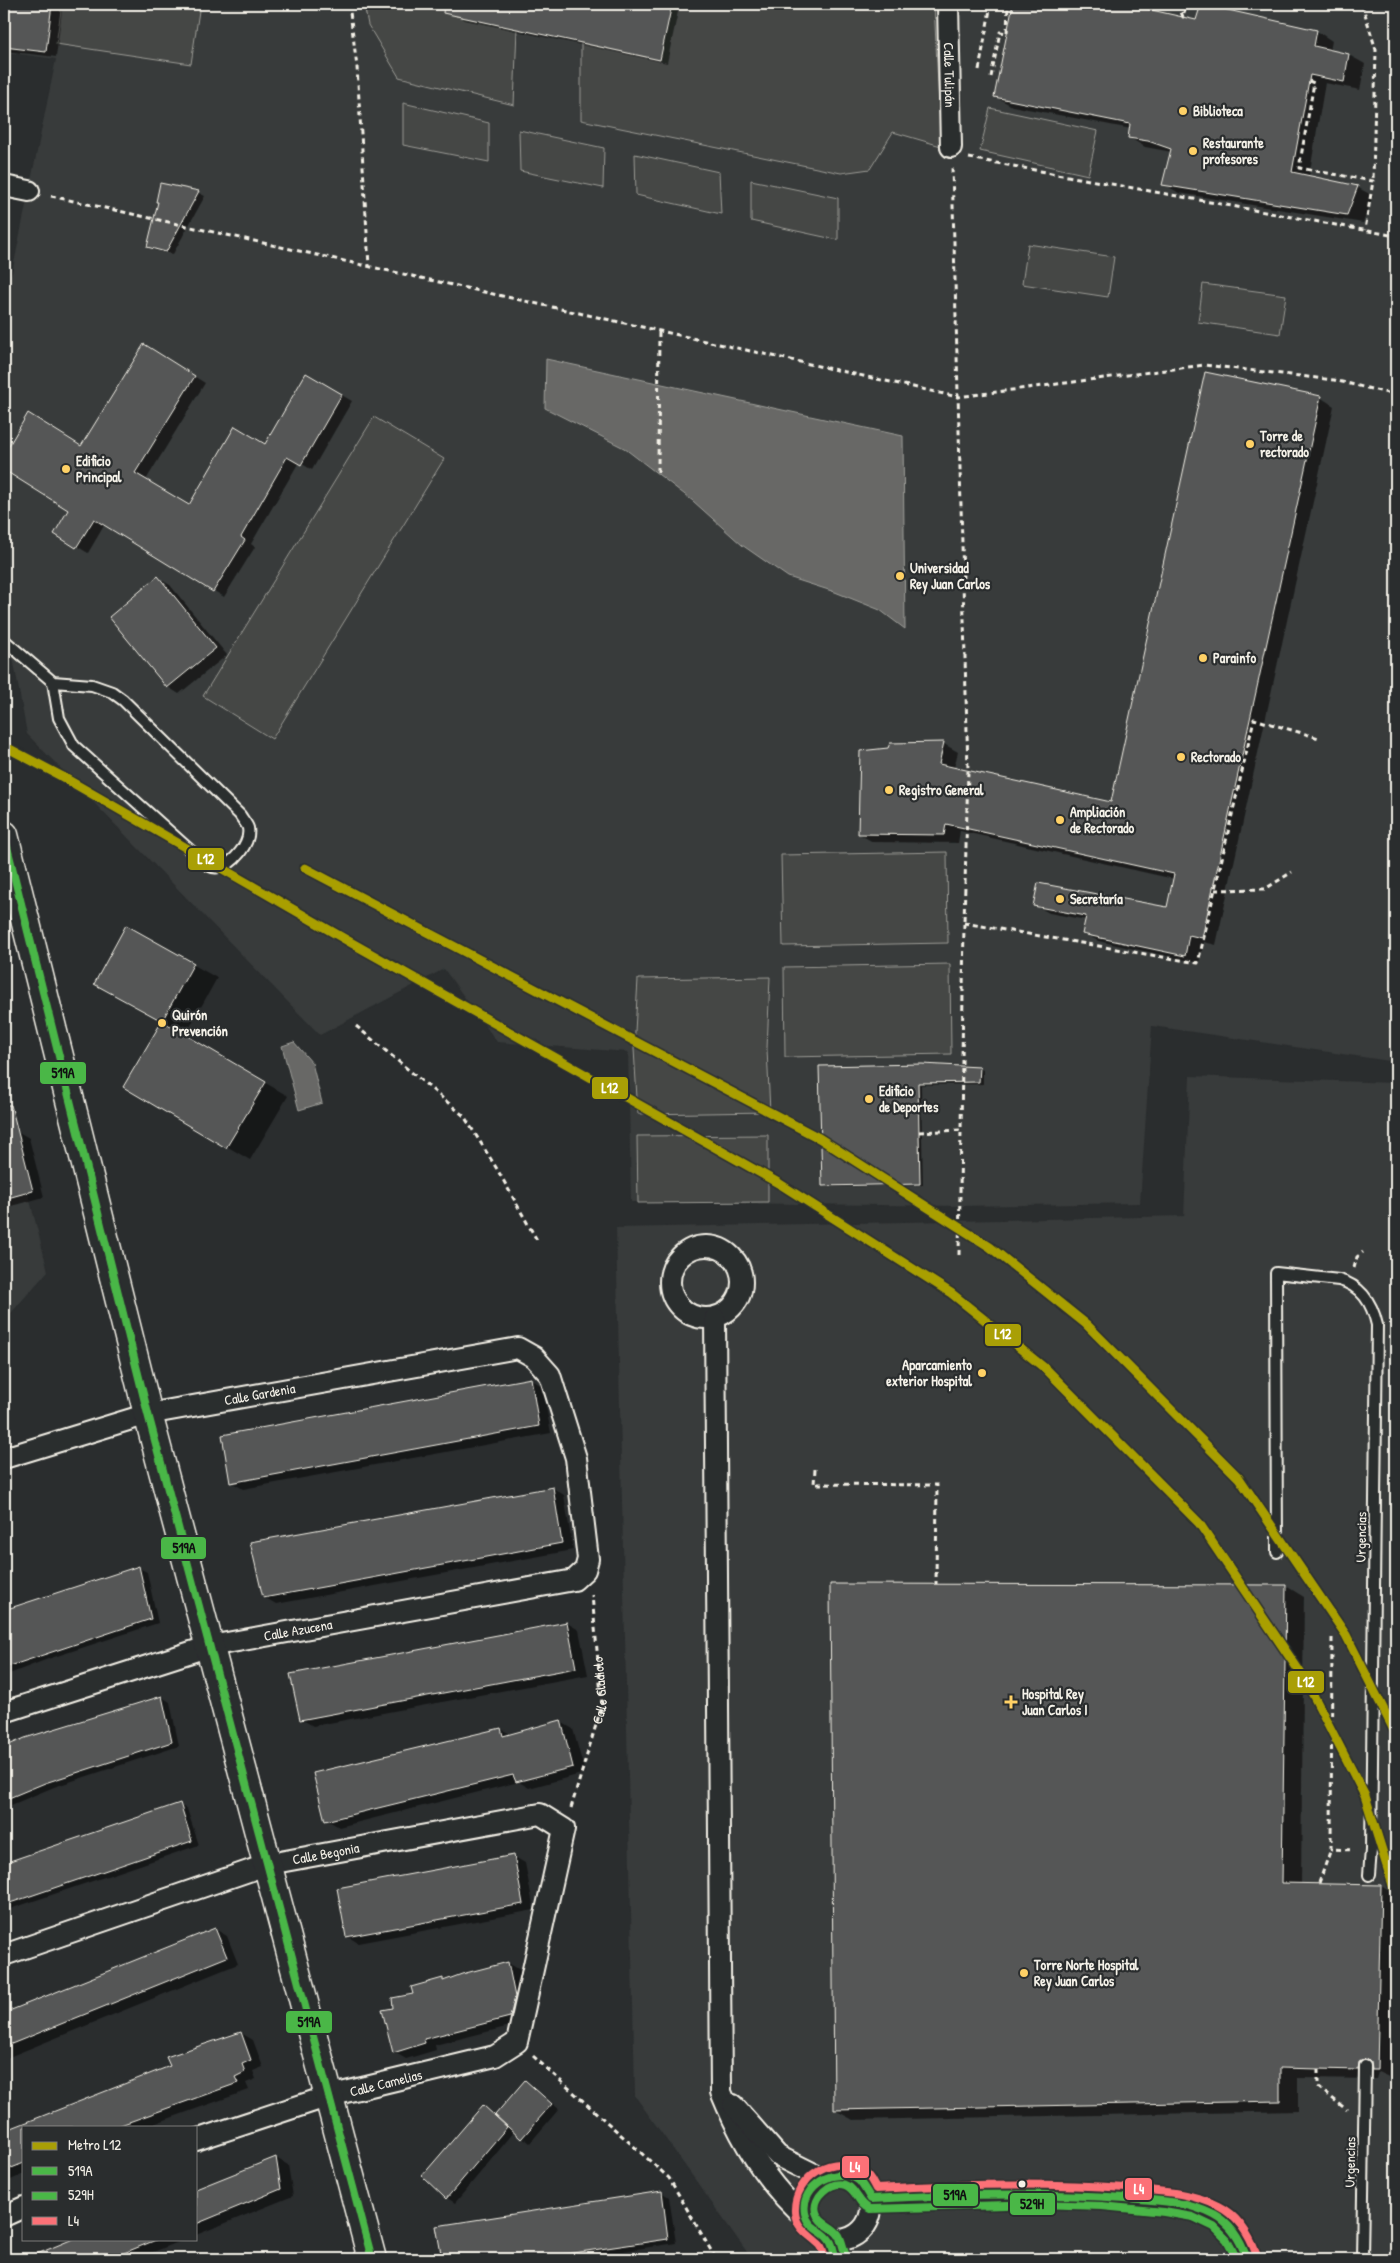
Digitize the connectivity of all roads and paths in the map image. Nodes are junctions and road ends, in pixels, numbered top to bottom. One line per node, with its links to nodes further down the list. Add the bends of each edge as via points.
1 (349, 4): 17 (path, via 357,67)
2 (948, 4): 11 (street, Calle Tulipán)
3 (992, 4): 8 (path)
4 (1008, 4): 9 (path, via 1007,33 1000,32)
5 (1178, 4): 6 (path, via 1184,17)
6 (1186, 4)
7 (1362, 4): 12 (path, via 1376,50)
8 (979, 70)
9 (991, 77)
10 (1309, 81): 12 (path, via 1314,83 1299,168)
11 (952, 151): 15 (path); 20 (path)
12 (1373, 181): 15 (path)
13 (4, 186): 14 (street)
14 (29, 191): 17 (path)
15 (1365, 230): 16 (path)
16 (1396, 236)
17 (369, 266): 18 (path)
18 (659, 330): 20 (path); 21 (path)
19 (1396, 395): 20 (path, via 1334,380 1204,365)
20 (958, 397): 28 (path, via 968,770)
21 (658, 472)
22 (4, 640): 23 (lane)
23 (53, 682): 23 (lane, via 59,718 74,746 201,860 220,867 243,849 248,840 248,829 240,815 123,700 92,685)
24 (1319, 738): 27 (path, via 1254,719)
25 (4, 835): 35 (street)
26 (1292, 872): 27 (path, via 1265,889)
27 (1215, 890): 28 (path, via 1198,962)
28 (964, 923): 30 (path)
29 (356, 1026): 32 (path, via 464,1116)
30 (961, 1130): 31 (path); 33 (path)
31 (919, 1132)
32 (538, 1242)
33 (959, 1255)
34 (715, 1318): 54 (street)
35 (148, 1414): 36 (street, Calle Gardenia); 39 (street, Calle Gardenia, via 518,1348 534,1357 550,1375 576,1458); 42 (street)
36 (4, 1458)
37 (815, 1470): 40 (path, via 814,1484 937,1485)
38 (1277, 1552): 48 (lane, Urgencias, via 1276,1273 1349,1282 1368,1300 1377,1325)
39 (588, 1559): 42 (street, Calle Azucena, via 585,1570 574,1580); 44 (path, Calle Gladiolo, via 602,1705)
40 (936, 1584)
41 (1332, 1638): 45 (path)
42 (210, 1646): 43 (street, Calle Azucena); 47 (street)
43 (4, 1712)
44 (564, 1829): 47 (street, Calle Begonia, via 540,1814); 51 (street)
45 (1331, 1849): 46 (path); 49 (path)
46 (1358, 1850)
47 (269, 1864): 50 (street, Calle Begonia); 55 (street)
48 (1369, 1875)
49 (1319, 1883)
50 (4, 1955)
51 (518, 2042): 55 (street, Calle Camelias, via 495,2056); 65 (path, via 669,2178)
52 (1365, 2066): 68 (lane, Urgencias)
53 (1318, 2069): 56 (path, via 1318,2087)
54 (721, 2092): 58 (street, via 778,2156); 62 (street, via 735,2127 765,2173 788,2203)
55 (329, 2096): 57 (street, Calle Camelias); 64 (street)
56 (1350, 2112)
57 (198, 2139)
58 (822, 2178): 59 (street, via 837,2174 852,2177 864,2186); 62 (street, via 808,2194)
59 (871, 2199): 63 (street, via 871,2217 862,2231 847,2240); 67 (street, via 944,2195 1093,2195 1168,2202 1213,2215 1231,2228)
60 (22, 2208): 61 (street)
61 (4, 2216)
62 (806, 2218): 63 (street, via 815,2232)
63 (830, 2240): 66 (street)
64 (372, 2259)
65 (716, 2259)
66 (836, 2259)
67 (1247, 2259)
68 (1362, 2259)

